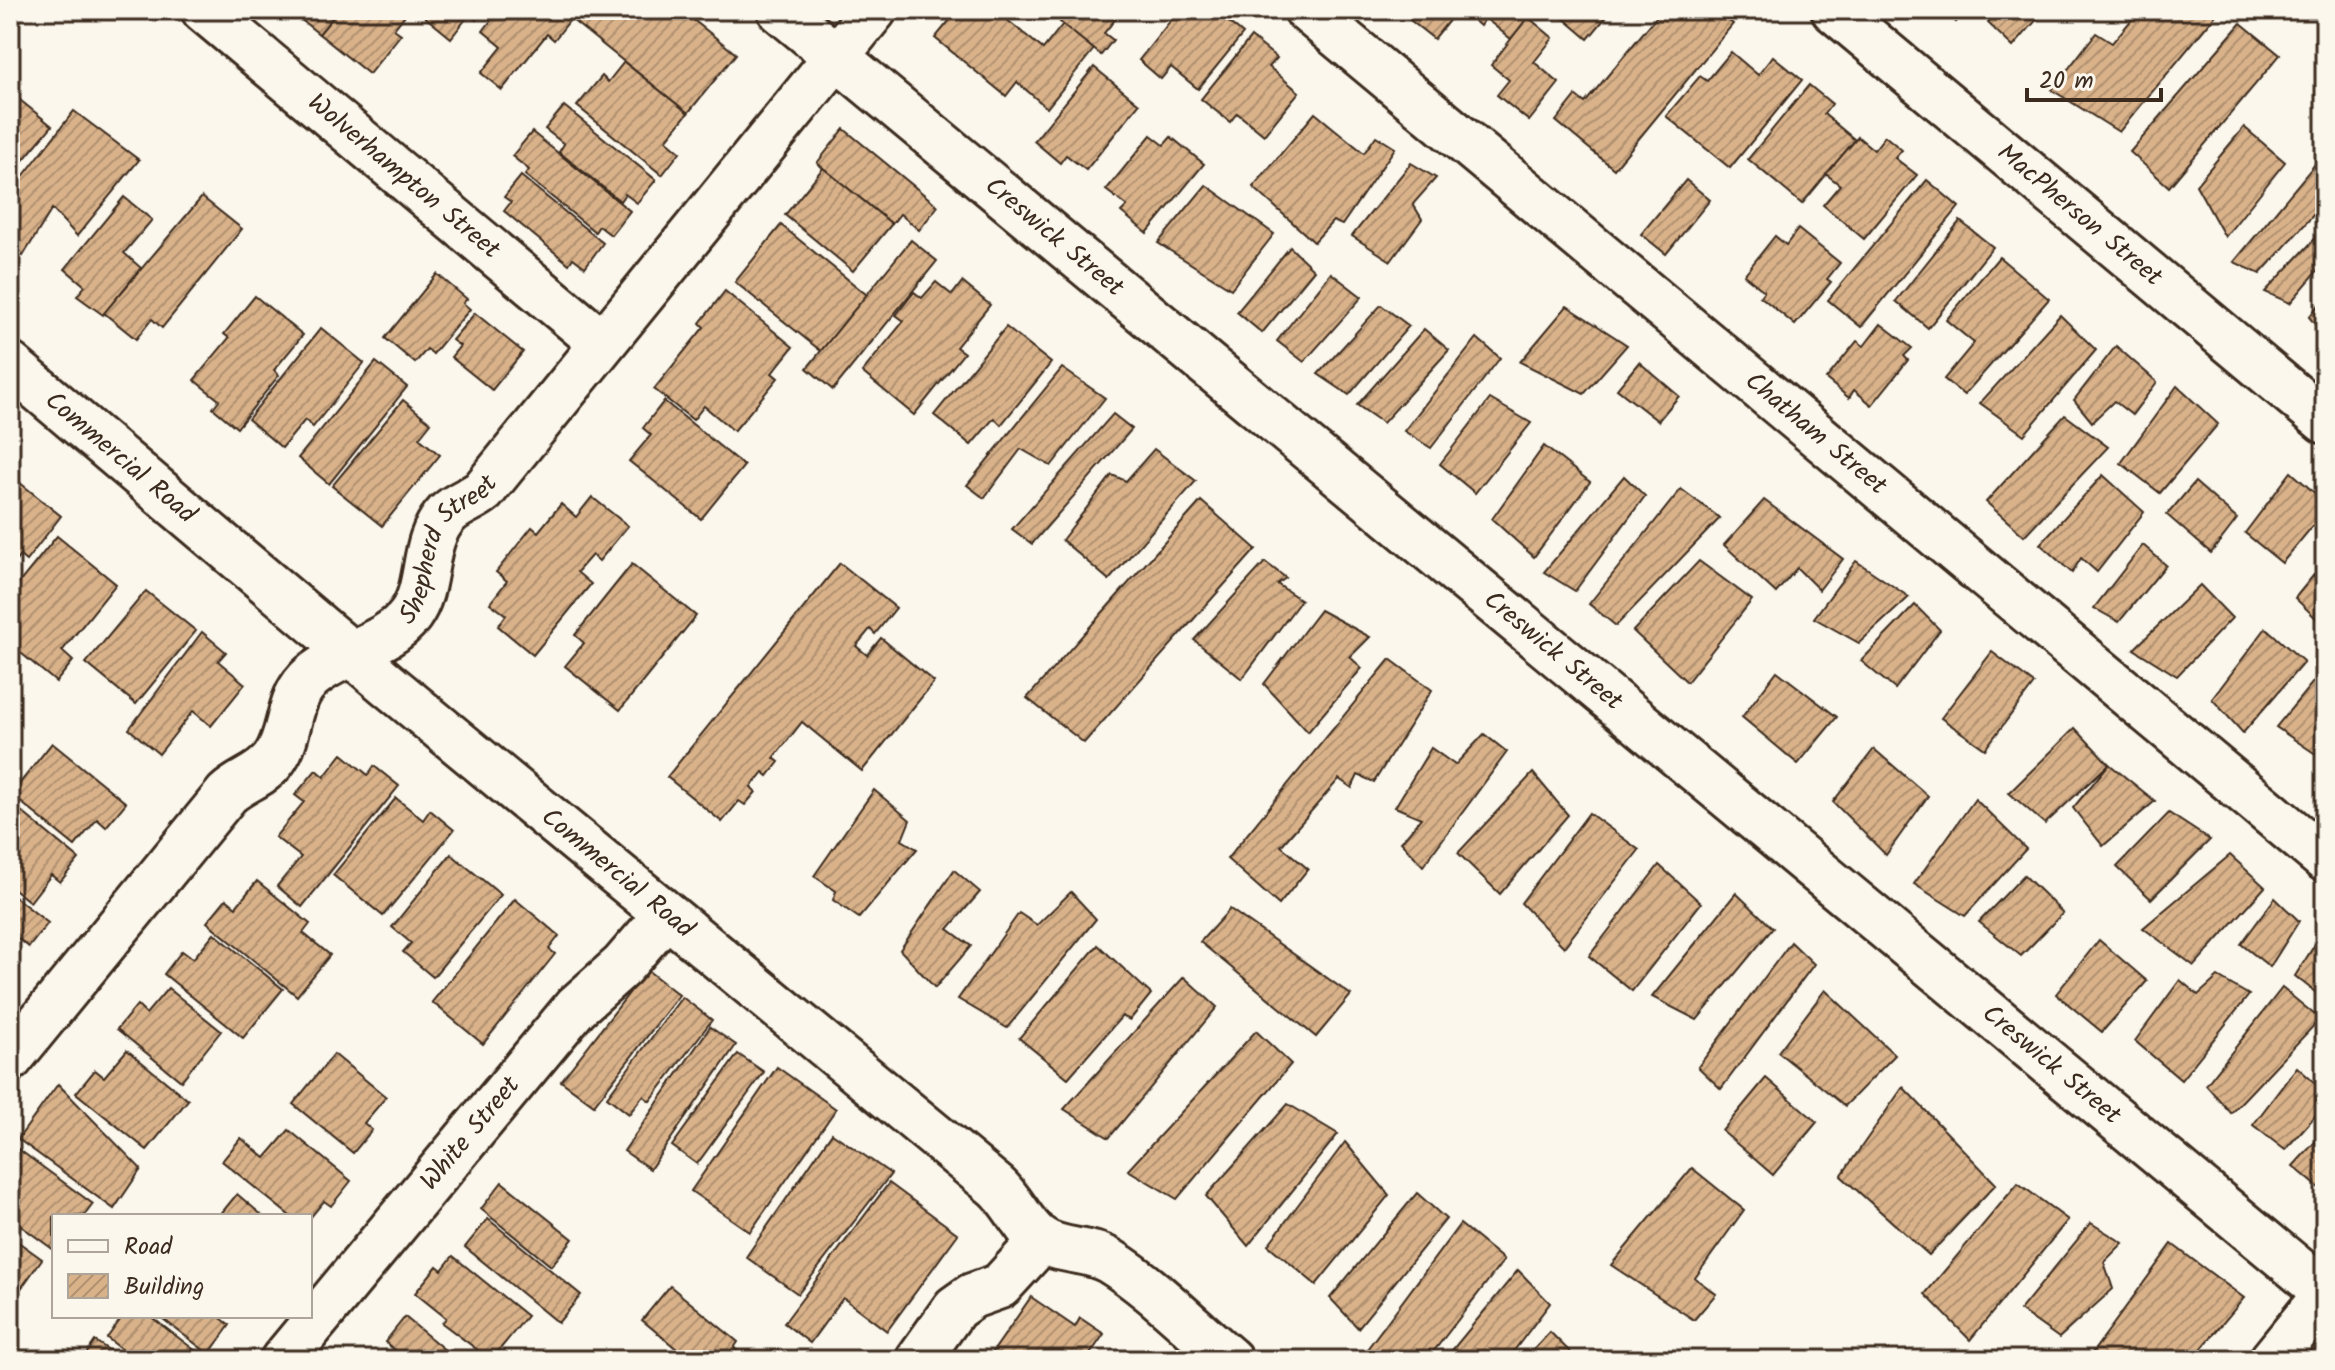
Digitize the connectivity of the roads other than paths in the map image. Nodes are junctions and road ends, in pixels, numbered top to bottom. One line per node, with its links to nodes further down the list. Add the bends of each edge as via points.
1 (204, 10): 7 (street, Wolverhampton Street)
2 (780, 10): 6 (street, Creswick Street)
3 (874, 10): 6 (street, Shepherd Street)
4 (1307, 10): 11 (street, Chatham Street)
5 (1834, 10): 9 (street, MacPherson Street)
6 (836, 57): 7 (street, Shepherd Street); 15 (street, Creswick Street)
7 (602, 343): 10 (street, Shepherd Street, via 483,491 457,506 438,526 411,613 391,632)
8 (10, 365): 10 (street, Commercial Road)
9 (2325, 421)
10 (350, 651): 12 (street, Commercial Road); 13 (street, Shepherd Street, via 303,685 272,763 227,794)
11 (2325, 859)
12 (666, 915): 14 (street, Commercial Road, via 996,1186); 16 (street, White Street, via 622,966 576,1007)
13 (10, 1059)
14 (1042, 1240): 17 (street, via 1000,1286 955,1308); 18 (street, via 1114,1264)
15 (2325, 1294): 19 (street)
16 (283, 1360)
17 (918, 1360)
18 (1230, 1360)
19 (2272, 1360)

